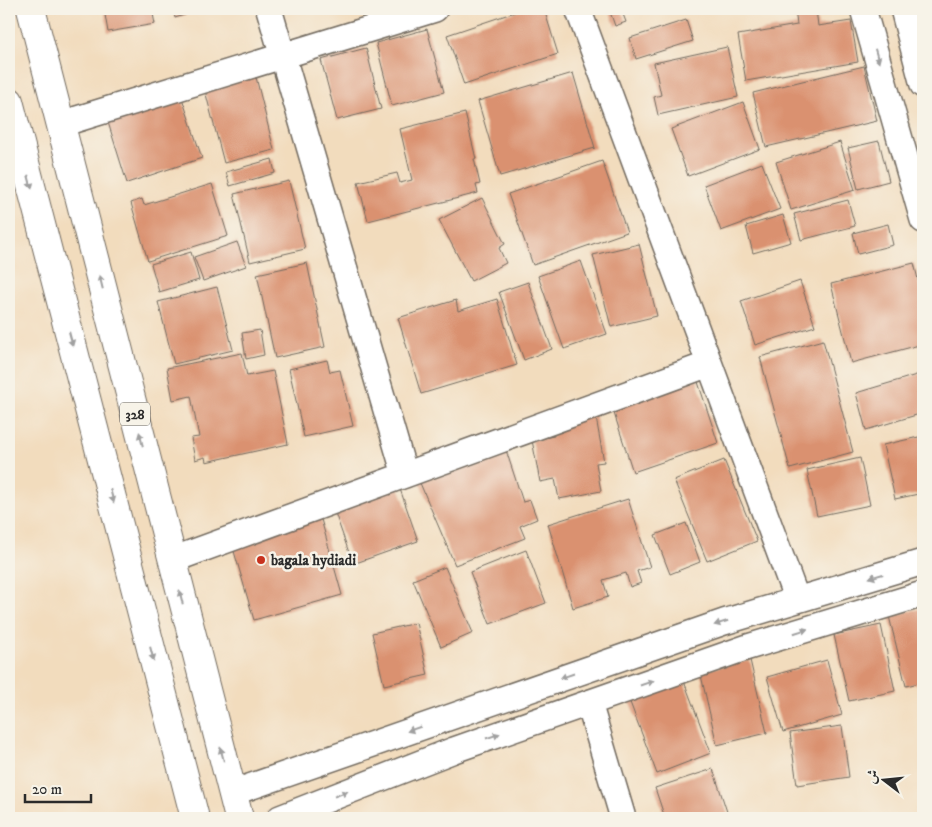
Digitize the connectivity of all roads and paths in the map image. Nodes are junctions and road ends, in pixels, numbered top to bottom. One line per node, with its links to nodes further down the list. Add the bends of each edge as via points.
1 (31, 9): 10 (main road, 328)
2 (269, 9): 7 (street)
3 (435, 9): 7 (street)
4 (578, 9): 12 (street)
5 (863, 9): 11 (street, one-way to 11)
6 (903, 9): 8 (street)
7 (283, 56): 10 (street); 13 (street)
8 (923, 85)
9 (9, 101): 20 (main road, one-way to 20)
10 (61, 124): 14 (main road, 328, one-way to 10)
11 (923, 220)
12 (709, 364): 13 (street); 17 (street)
13 (405, 475): 14 (street)
14 (172, 560): 19 (main road, 328, one-way to 14)
15 (923, 562): 17 (street, one-way to 17)
16 (923, 594): 18 (street, one-way to 16, via 748,647)
17 (797, 600): 19 (street, one-way to 19, via 724,622)
18 (589, 703): 21 (street, one-way to 18, via 454,750); 22 (street)
19 (236, 806)
20 (195, 818)
21 (280, 818)
22 (623, 818)

